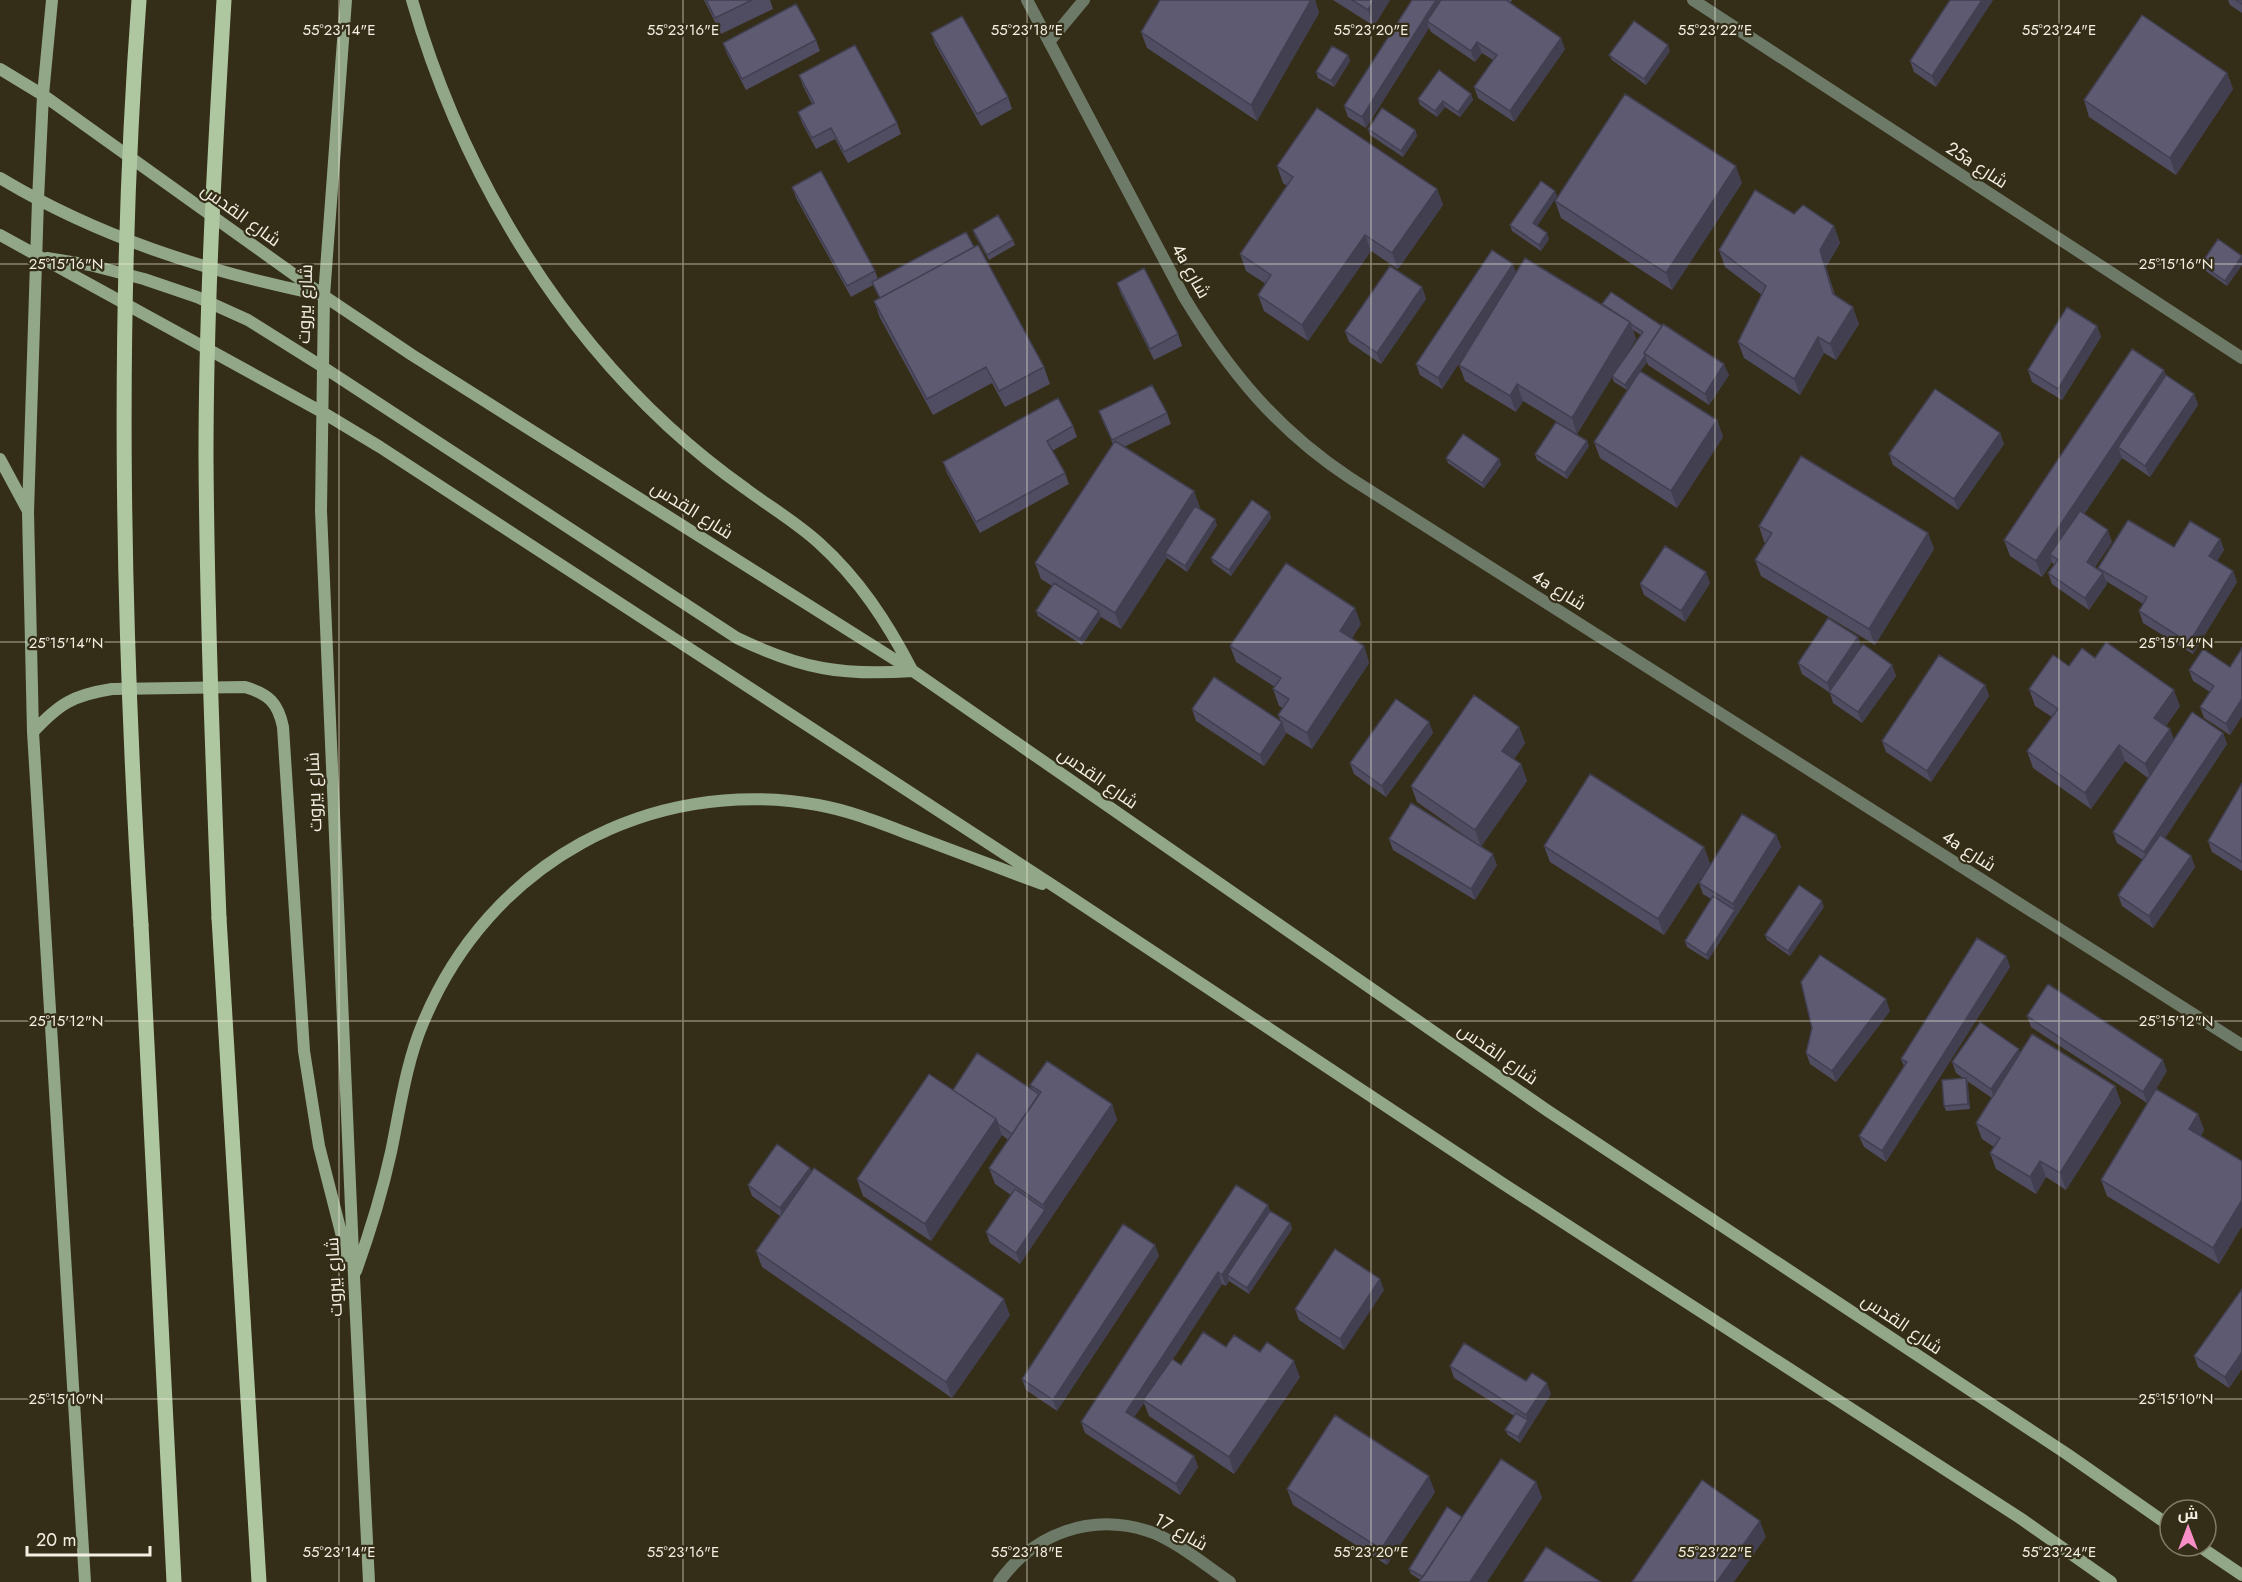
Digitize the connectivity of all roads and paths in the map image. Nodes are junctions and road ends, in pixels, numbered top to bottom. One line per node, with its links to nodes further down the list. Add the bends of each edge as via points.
1 (52, 0): 11 (main road)
2 (139, 0): 31 (main road, bridge, via 128,217 125,571 129,724)
3 (224, 0): 32 (main road, bridge, via 211,223 206,454 209,687)
4 (346, 0): 16 (main road, شارع بيروت)
5 (412, 0): 22 (main road, via 451,114 490,194 563,309 608,364 669,426 746,489 787,516 851,575 893,633)
6 (1027, 0): 9 (street, 4a شارع)
7 (1084, 0): 9 (street)
8 (1693, 0): 17 (street, 25a شارع)
9 (1049, 42): 25 (street, 4a شارع, via 1210,339 1239,380 1310,449 1370,491)
10 (0, 69): 11 (main road, شارع القدس)
11 (43, 95): 13 (main road); 16 (main road, شارع القدس)
12 (0, 178): 13 (main road)
13 (38, 201): 15 (main road); 16 (main road, via 162,254)
14 (0, 235): 15 (main road)
15 (35, 256): 18 (main road, via 134,276 197,297 248,320); 19 (main road); 21 (main road)
16 (324, 296): 18 (main road, شارع بيروت); 22 (main road, شارع القدس)
17 (2242, 358)
18 (322, 367): 19 (main road, شارع بيروت); 22 (main road, via 737,638 770,654 841,672)
19 (322, 412): 24 (main road); 26 (main road, شارع بيروت, via 321,511)
20 (0, 459): 21 (main road)
21 (28, 512): 23 (main road)
22 (913, 671): 27 (main road, شارع القدس, via 1548,1111)
23 (33, 732): 26 (main road, via 52,711 71,699 112,689 245,687 265,696 280,712 308,1080 329,1190); 30 (main road)
24 (1063, 892): 26 (main road, via 867,818 820,805 765,798 703,801 636,817 579,843 536,872 496,907 441,983 415,1047 383,1186); 36 (main road, via 1502,1183 2020,1518)
25 (2242, 1045)
26 (354, 1278): 33 (main road, شارع بيروت)
27 (2158, 1518)
28 (2217, 1558): 29 (main road)
29 (2242, 1575)
30 (86, 1582)
31 (174, 1582)
32 (259, 1582)
33 (369, 1582)
34 (999, 1582): 35 (street, شارع 17, via 1009,1568 1042,1541 1077,1527 1114,1523 1150,1531)
35 (1230, 1582)
36 (2111, 1582)

